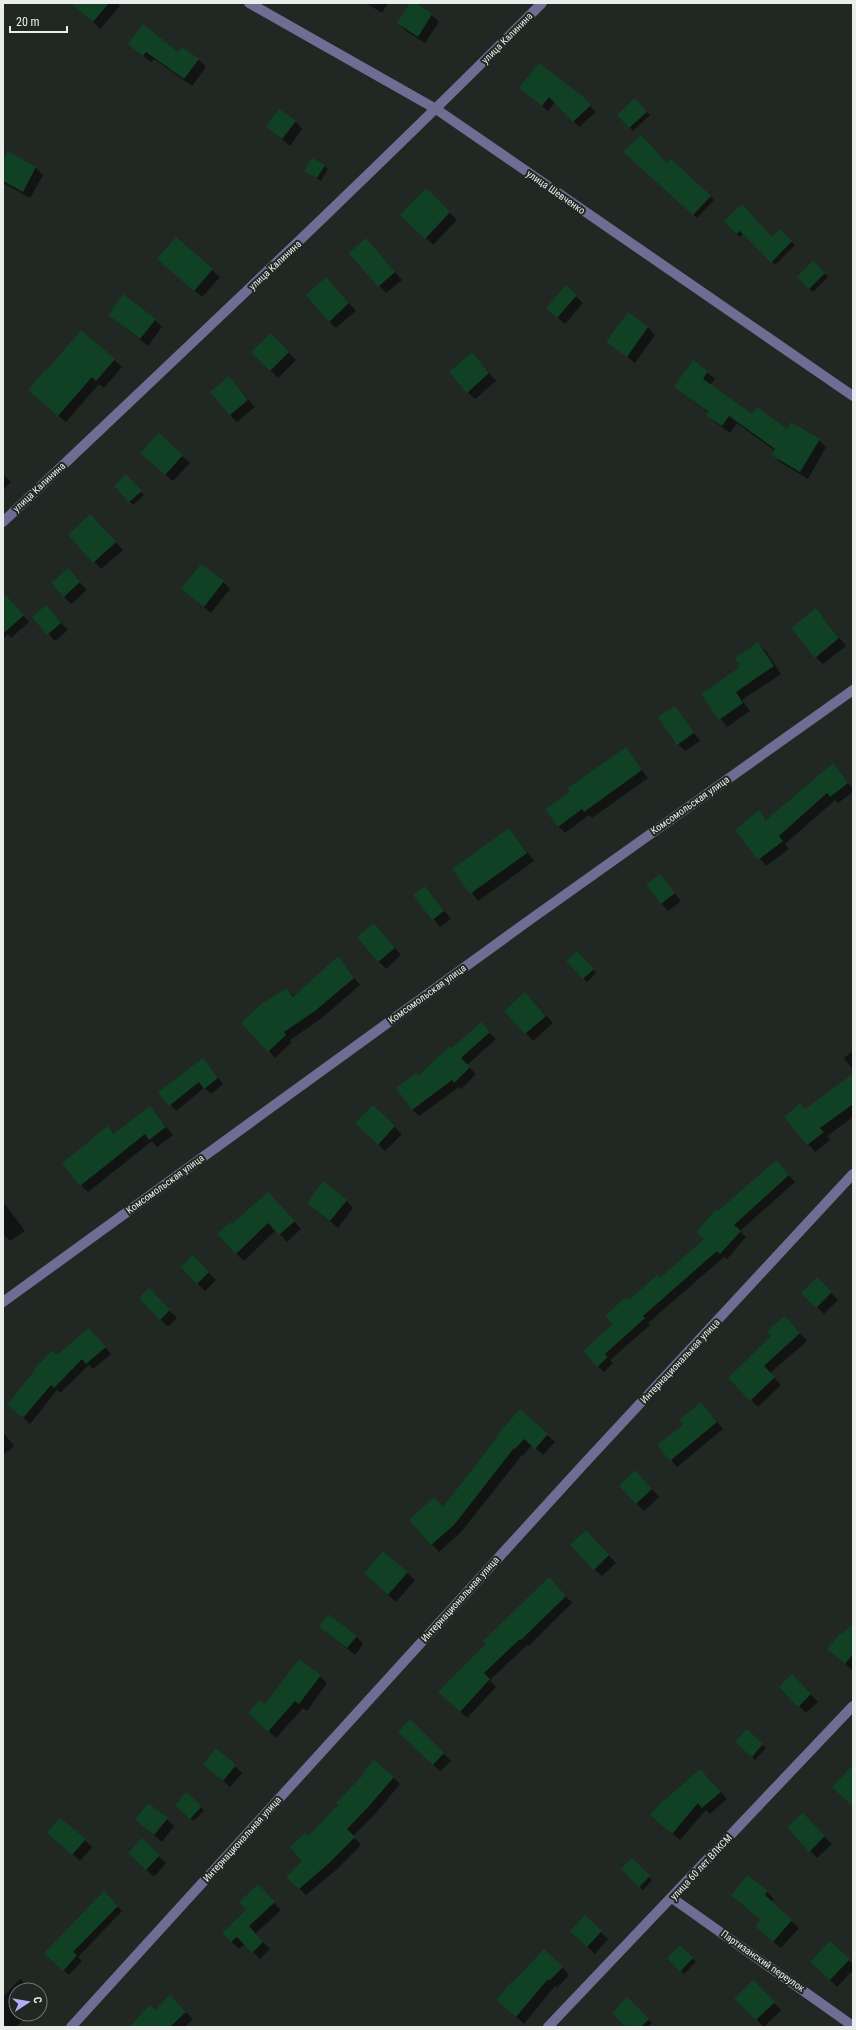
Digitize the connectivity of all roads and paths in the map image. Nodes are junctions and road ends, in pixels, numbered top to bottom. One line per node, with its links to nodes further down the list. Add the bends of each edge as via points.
1 (249, 3): 3 (street, улица Шевченко)
2 (542, 3): 3 (street, улица Калинина)
3 (436, 109): 4 (street, улица Шевченко); 5 (street, улица Калинина)
4 (853, 396)
5 (3, 522)
6 (853, 690): 8 (street, Комсомольская улица, via 531,918)
7 (853, 1174): 12 (street, Интернациональная улица, via 582,1466)
8 (3, 1302)
9 (853, 1706): 10 (street, улица 60 лет ВЛКСМ)
10 (672, 1898): 11 (street, Партизанский переулок); 13 (street, улица 60 лет ВЛКСМ)
11 (853, 2026)
12 (71, 2027)
13 (548, 2027)

